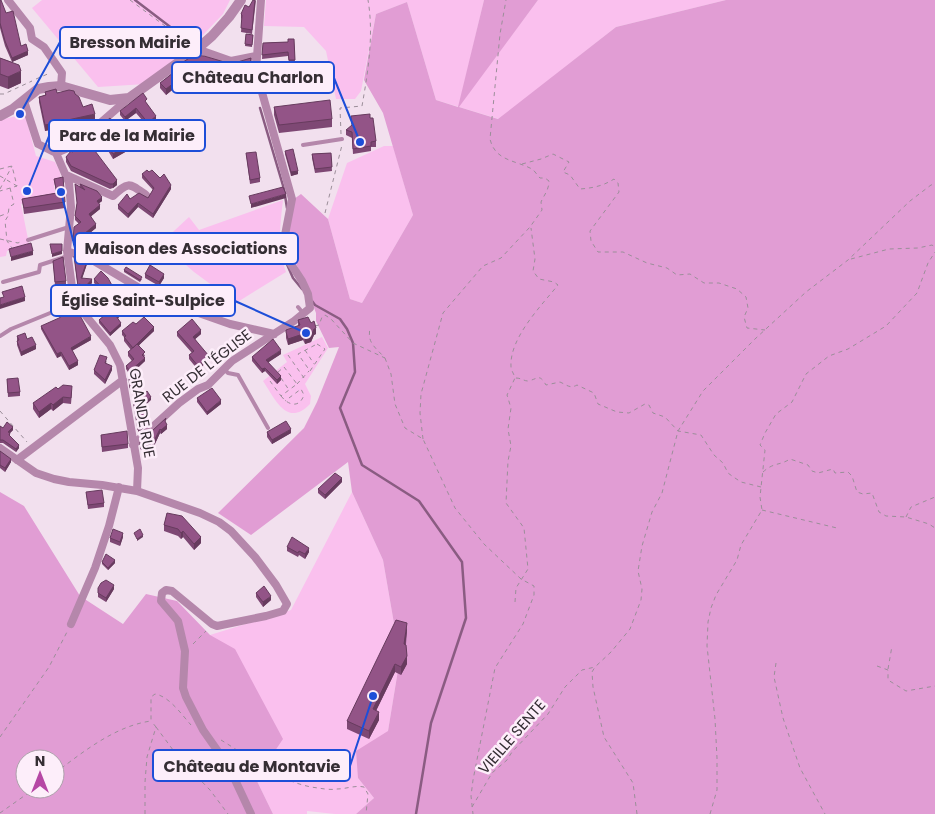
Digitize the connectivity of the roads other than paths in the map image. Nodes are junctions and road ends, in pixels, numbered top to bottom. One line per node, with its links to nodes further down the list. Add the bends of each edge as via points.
1 (8, 0): 6 (street, via 30,28 32,39 44,47 62,73)
2 (241, 0): 4 (street, via 215,38)
3 (261, 0): 5 (street, RUE DE L'ÉGLISE)
4 (197, 50): 5 (street, via 231,61); 7 (street)
5 (256, 56): 20 (street, RUE DE L'ÉGLISE, via 256,71 292,199 284,240 287,258 308,294 310,308 301,310)
6 (61, 86): 7 (street, via 110,100); 8 (street, via 38,89)
7 (129, 98): 12 (street, via 75,145)
8 (24, 100): 9 (street); 12 (street, via 38,144)
9 (0, 116)
10 (342, 139): 11 (lane)
11 (303, 145)
12 (56, 153): 13 (street, GRANDE RUE)
13 (66, 175): 14 (street, via 113,196 125,184); 15 (street, GRANDE RUE, via 71,207)
14 (146, 195)
15 (69, 228): 16 (lane); 17 (street, GRANDE RUE)
16 (28, 240)
17 (68, 253): 18 (lane, via 40,265 39,272); 19 (street, GRANDE RUE); 20 (street, via 94,261 156,298 230,324)
18 (3, 282)
19 (77, 302): 21 (lane); 23 (street, GRANDE RUE, via 110,345)
20 (274, 334): 22 (street, RUE DE L'ÉGLISE)
21 (0, 336)
22 (224, 369): 24 (lane, via 238,375); 25 (street, RUE DE L'ÉGLISE, via 208,385 179,403)
23 (123, 380): 25 (street, GRANDE RUE); 27 (street)
24 (268, 428)
25 (133, 445): 29 (street, GRANDE RUE, via 139,478)
26 (0, 448): 27 (street)
27 (17, 460): 28 (street, via 36,473 54,479)
28 (119, 487): 29 (street); 30 (street, via 95,568)
29 (137, 491): 31 (street, via 200,513 231,531 255,557 286,604 283,611 223,625 212,624 172,591 162,593 161,601 178,621 185,651 182,688 203,730 229,767)
30 (71, 624)
31 (251, 814)

